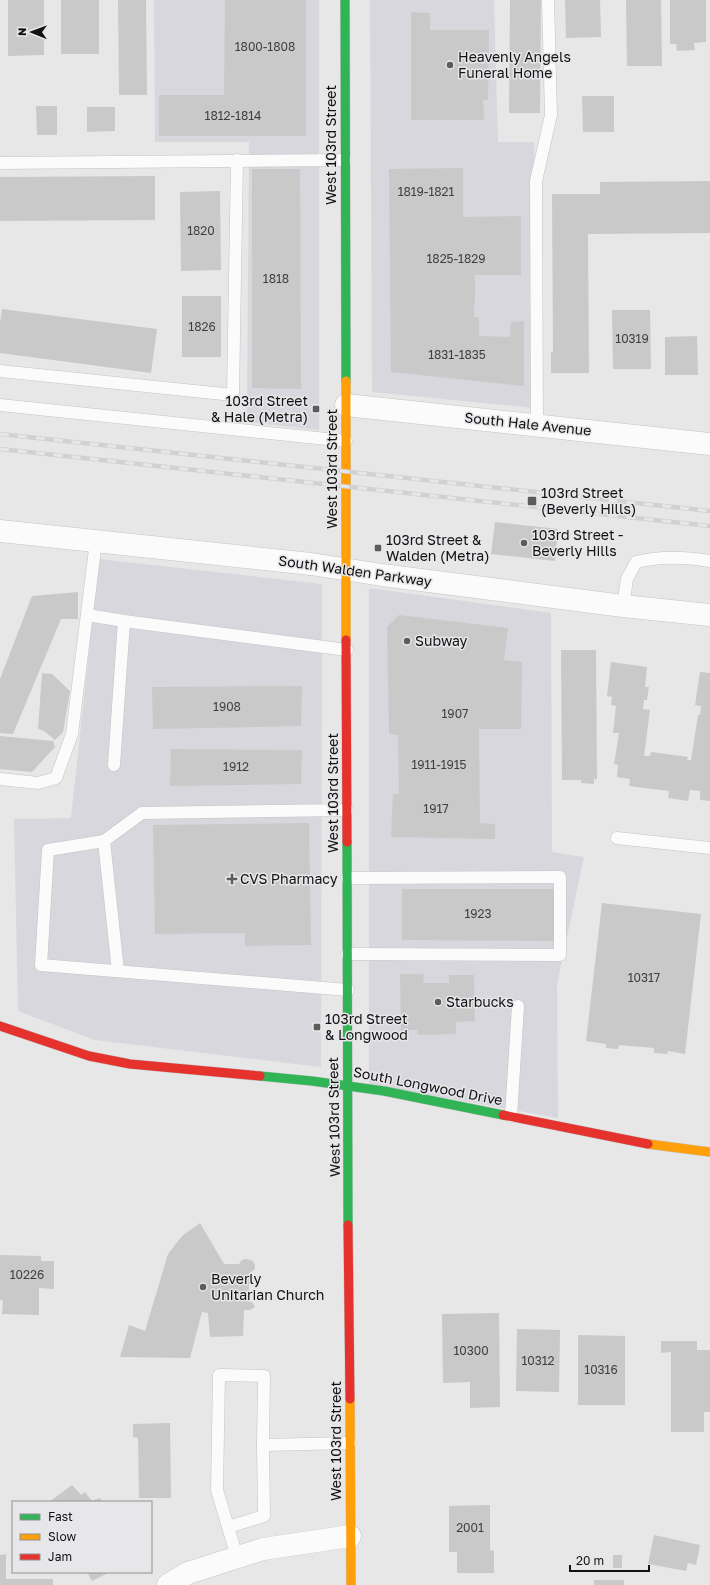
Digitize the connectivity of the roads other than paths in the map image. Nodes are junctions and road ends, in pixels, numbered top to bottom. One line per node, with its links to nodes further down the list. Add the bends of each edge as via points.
1 (345, 0): 4 (main road, West 103rd Street)
2 (548, 0): 9 (lane, via 550,115 536,181)
3 (237, 160): 4 (lane); 5 (lane); 6 (lane, via 233,395)
4 (345, 160): 8 (main road, West 103rd Street)
5 (0, 162)
6 (0, 371)
7 (0, 405): 10 (lane)
8 (346, 405): 9 (street, South Hale Avenue); 10 (main road, West 103rd Street)
9 (537, 425): 11 (street, South Hale Avenue)
10 (346, 441): 15 (main road, West 103rd Street)
11 (710, 444)
12 (0, 531): 13 (street, South Walden Parkway)
13 (96, 541): 15 (street, South Walden Parkway); 17 (lane)
14 (710, 561): 16 (lane, via 677,557 651,558 636,562 627,579)
15 (346, 569): 16 (street, South Walden Parkway); 20 (main road, West 103rd Street)
16 (623, 606): 18 (street, South Walden Parkway)
17 (87, 614): 19 (lane); 22 (lane, via 72,734 56,778 38,783)
18 (710, 615)
19 (124, 621): 20 (lane); 21 (lane)
20 (347, 650): 23 (main road, West 103rd Street)
21 (114, 765)
22 (0, 779)
23 (347, 810): 25 (lane, via 142,813); 27 (main road, West 103rd Street)
24 (618, 838): 26 (lane)
25 (104, 841): 29 (lane); 29 (lane, via 48,850 41,965)
26 (710, 848)
27 (347, 878): 28 (main road, West 103rd Street); 28 (lane, via 560,877 560,955)
28 (347, 954): 30 (main road, West 103rd Street)
29 (118, 971): 30 (lane)
30 (348, 990): 33 (main road, West 103rd Street)
31 (518, 1006): 34 (lane)
32 (0, 1026): 33 (main road, South Longwood Drive, via 89,1056 130,1064)
33 (348, 1085): 34 (main road, South Longwood Drive); 36 (main road, West 103rd Street)
34 (511, 1116): 35 (main road, South Longwood Drive, via 660,1146)
35 (710, 1152)
36 (350, 1443): 37 (lane); 39 (main road, West 103rd Street)
37 (263, 1445): 38 (lane, via 264,1516); 38 (lane, via 264,1376 219,1375 217,1490)
38 (228, 1527): 40 (lane)
39 (350, 1536): 40 (street, via 263,1549); 42 (main road, West 103rd Street)
40 (237, 1557): 41 (street, via 188,1573)
41 (168, 1585)
42 (351, 1585)

